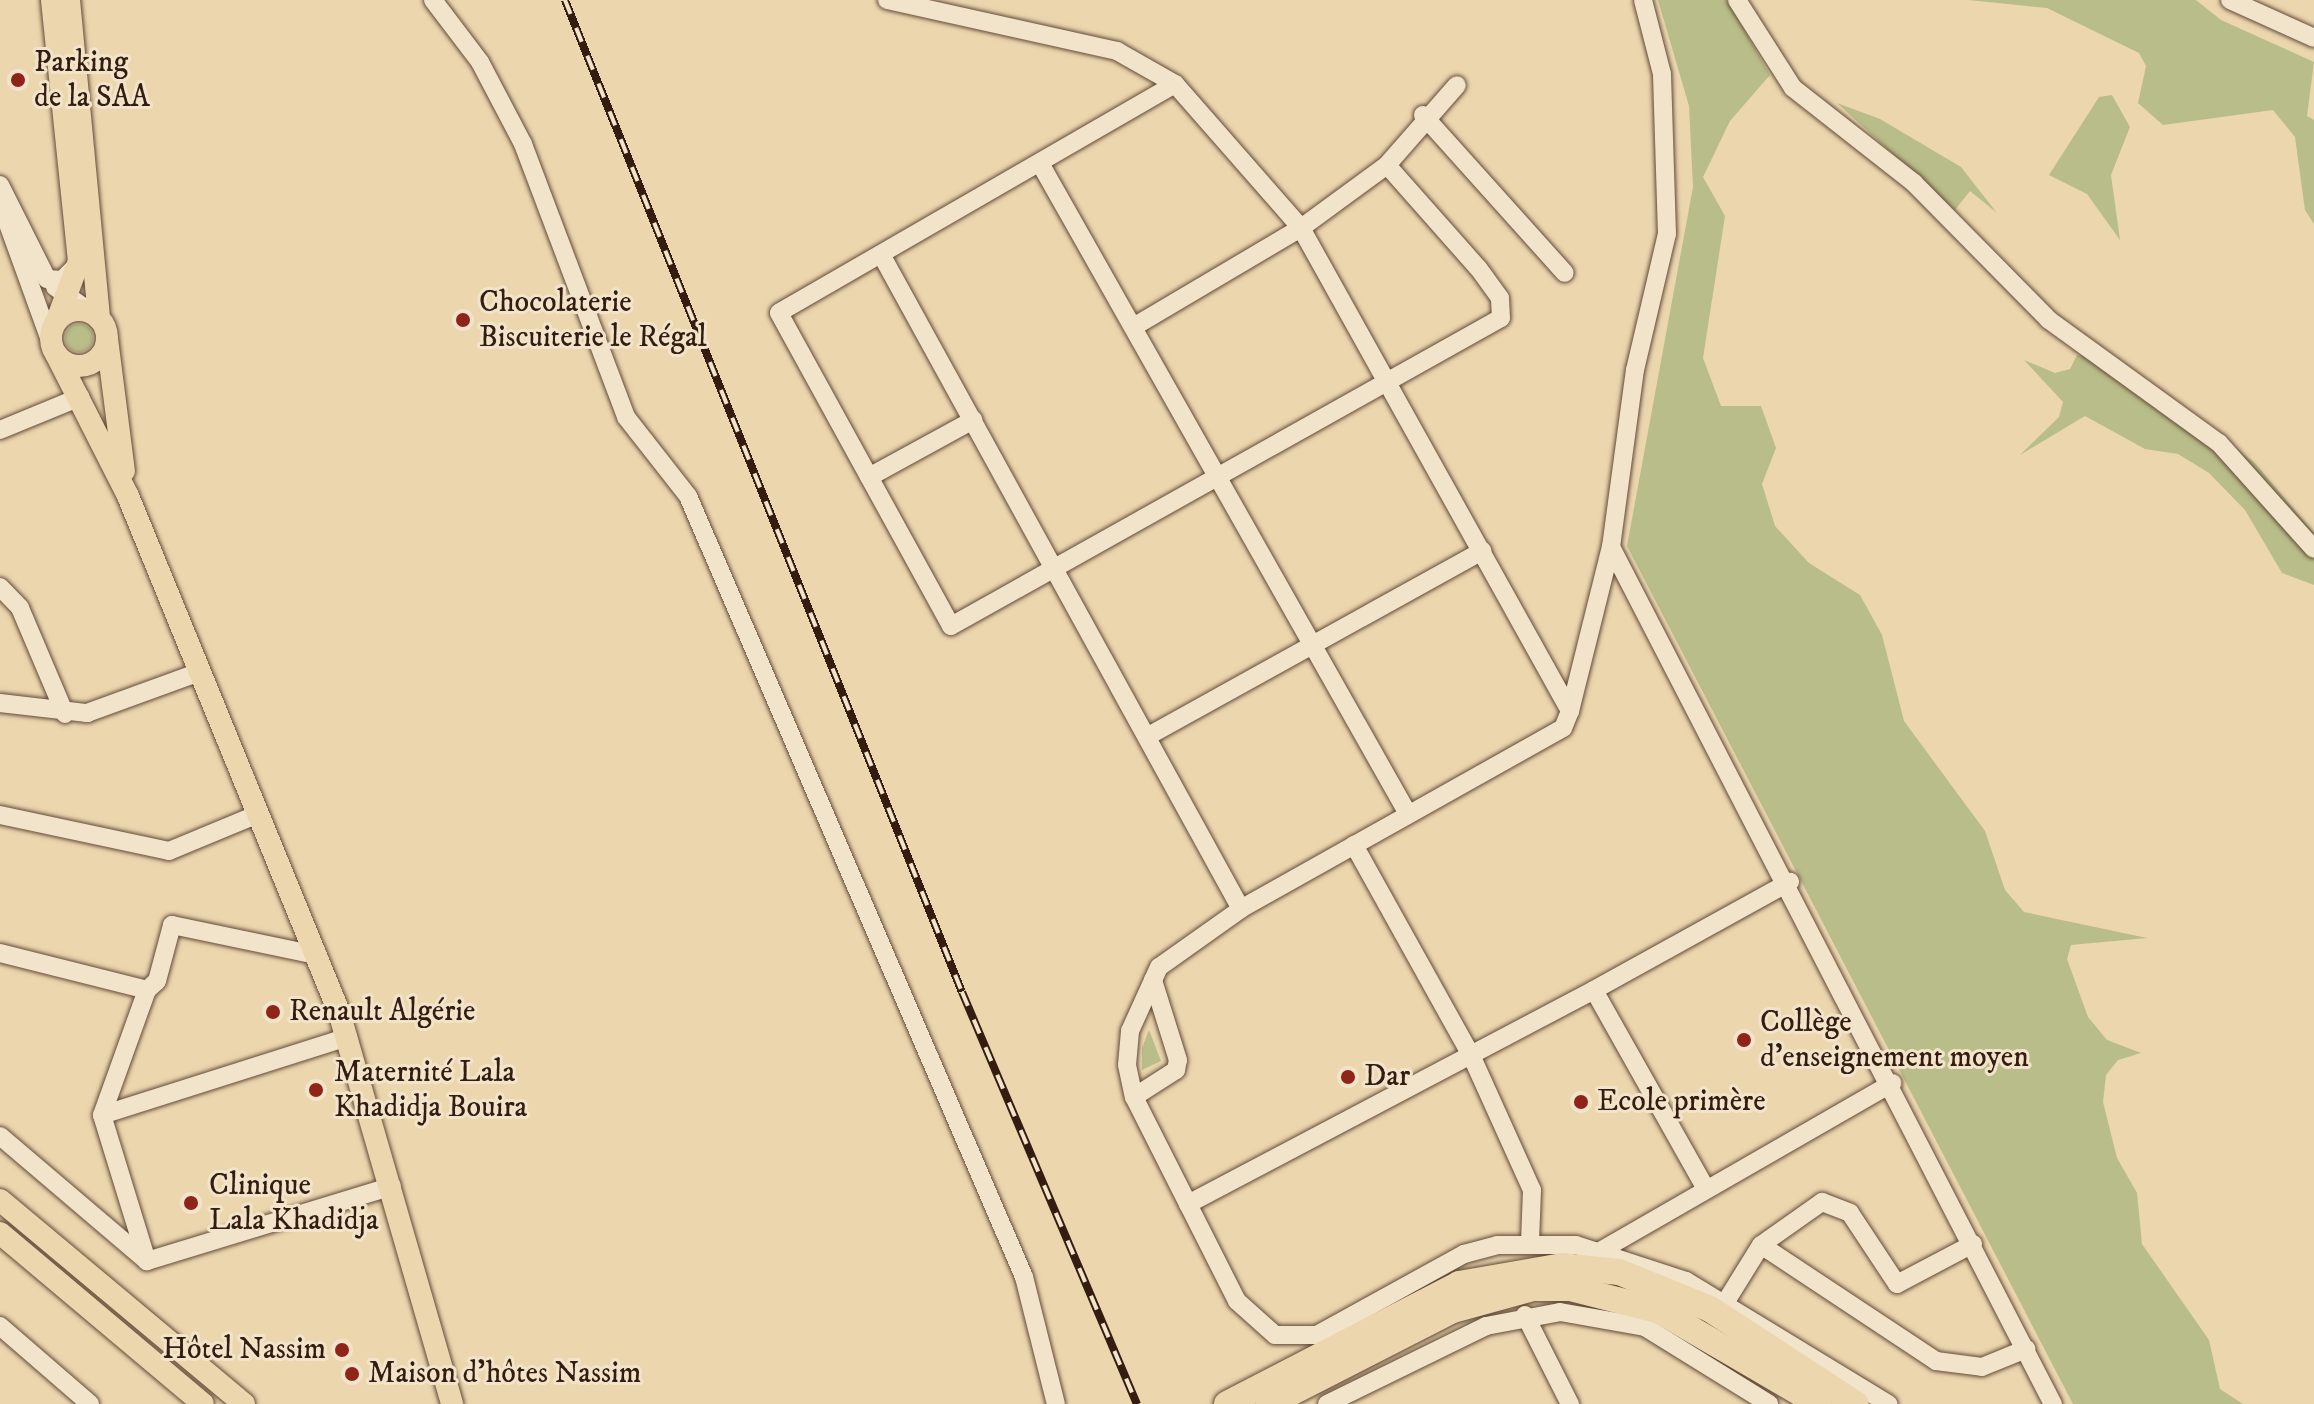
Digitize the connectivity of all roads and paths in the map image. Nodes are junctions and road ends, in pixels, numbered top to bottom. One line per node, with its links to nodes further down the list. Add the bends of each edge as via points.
1 (52, 0): 18 (main road)
2 (69, 0): 23 (main road)
3 (433, 0): 83 (street, via 480,62 523,144 626,417 688,496 1024,1277)
4 (887, 0): 9 (street, via 1117,51)
5 (1643, 0): 33 (street, via 1662,74 1667,234 1635,370)
6 (1737, 0): 34 (street, via 1793,88 1914,183 2049,320 2219,443)
7 (2230, 0): 8 (street)
8 (2314, 38)
9 (1175, 84): 12 (street); 16 (street)
10 (1457, 85): 11 (street)
11 (1423, 115): 13 (street); 19 (street)
12 (1041, 165): 17 (street); 24 (street)
13 (1387, 165): 16 (street); 26 (street, via 1504,309 1501,318)
14 (0, 185): 20 (street)
15 (0, 202): 25 (street)
16 (1301, 228): 24 (street); 26 (street)
17 (882, 256): 28 (street); 31 (street, via 779,313)
18 (79, 261): 20 (street, via 62,280); 21 (main road)
19 (1565, 273)
20 (47, 279): 21 (street)
21 (69, 298): 22 (main road); 23 (street)
22 (57, 320): 23 (main road, via 74,310); 25 (main road)
23 (99, 323): 25 (main road, via 88,364 70,365); 32 (main road)
24 (1135, 326): 30 (street)
25 (54, 350): 27 (main road)
26 (1389, 380): 30 (street); 35 (street)
27 (80, 397): 29 (street); 32 (main road)
28 (973, 420): 31 (street); 36 (street)
29 (0, 430)
30 (1222, 475): 36 (street); 38 (street)
31 (869, 477): 36 (street, via 951,626)
32 (128, 496): 39 (main road)
33 (1611, 547): 41 (street); 48 (street)
34 (2314, 549)
35 (1482, 551): 38 (street); 41 (street)
36 (1056, 568): 43 (street)
37 (0, 587): 42 (street, via 20,608)
38 (1316, 645): 43 (street); 44 (street)
39 (197, 673): 42 (street, via 108,709); 46 (main road)
40 (0, 703): 42 (street)
41 (1570, 711): 44 (street, via 1563,728)
42 (65, 714)
43 (1150, 735): 49 (street)
44 (1408, 814): 47 (street)
45 (0, 815): 46 (street, via 169,851)
46 (256, 815): 51 (main road)
47 (1354, 845): 49 (street); 56 (street)
48 (1790, 882): 54 (street); 57 (street)
49 (1241, 909): 52 (street, via 1178,951)
50 (0, 953): 53 (street)
51 (316, 955): 53 (street, via 172,925 157,981); 55 (main road)
52 (1153, 980): 58 (street, via 1130,1031); 58 (street, via 1178,1060 1176,1070)
53 (147, 990): 59 (street)
54 (1594, 990): 56 (street); 62 (street)
55 (348, 1037): 59 (street); 61 (main road)
56 (1471, 1055): 64 (street); 66 (street, via 1532,1190)
57 (1892, 1083): 62 (street); 67 (street)
58 (1134, 1097): 64 (street)
59 (102, 1115): 70 (street)
60 (0, 1136): 70 (street)
61 (392, 1186): 70 (street); 82 (main road)
62 (1706, 1189): 69 (street)
63 (0, 1200): 81 (main road)
64 (1188, 1204): 74 (street, via 1237,1301 1253,1320)
65 (0, 1233): 80 (main road)
66 (1530, 1243): 69 (street); 74 (street, via 1464,1254 1317,1335)
67 (1973, 1244): 68 (street, via 1897,1284 1850,1213 1830,1201); 75 (street)
68 (1761, 1245): 71 (street); 75 (street, via 1936,1361 1982,1367)
69 (1602, 1250): 71 (street, via 1660,1268)
70 (147, 1261)
71 (1725, 1303): 91 (street)
72 (1525, 1315): 86 (street, via 1486,1326); 87 (street); 88 (street, via 1601,1315 1645,1327)
73 (0, 1326): 77 (street)
74 (1293, 1339): 76 (street)
75 (2026, 1349): 78 (street)
76 (1300, 1366): 84 (highway); 90 (highway, via 1459,1284 1523,1269 1590,1267 1619,1272 1710,1309)
77 (70, 1397): 79 (street)
78 (2049, 1401)
79 (90, 1404)
80 (203, 1404)
81 (244, 1404)
82 (452, 1404)
83 (1056, 1404)
84 (1227, 1404)
85 (1269, 1404): 89 (highway, via 1453,1310 1558,1288 1621,1296 1660,1311)
86 (1327, 1404)
87 (1570, 1404)
88 (1769, 1404)
89 (1819, 1404)
90 (1856, 1404)
91 (1888, 1404)

